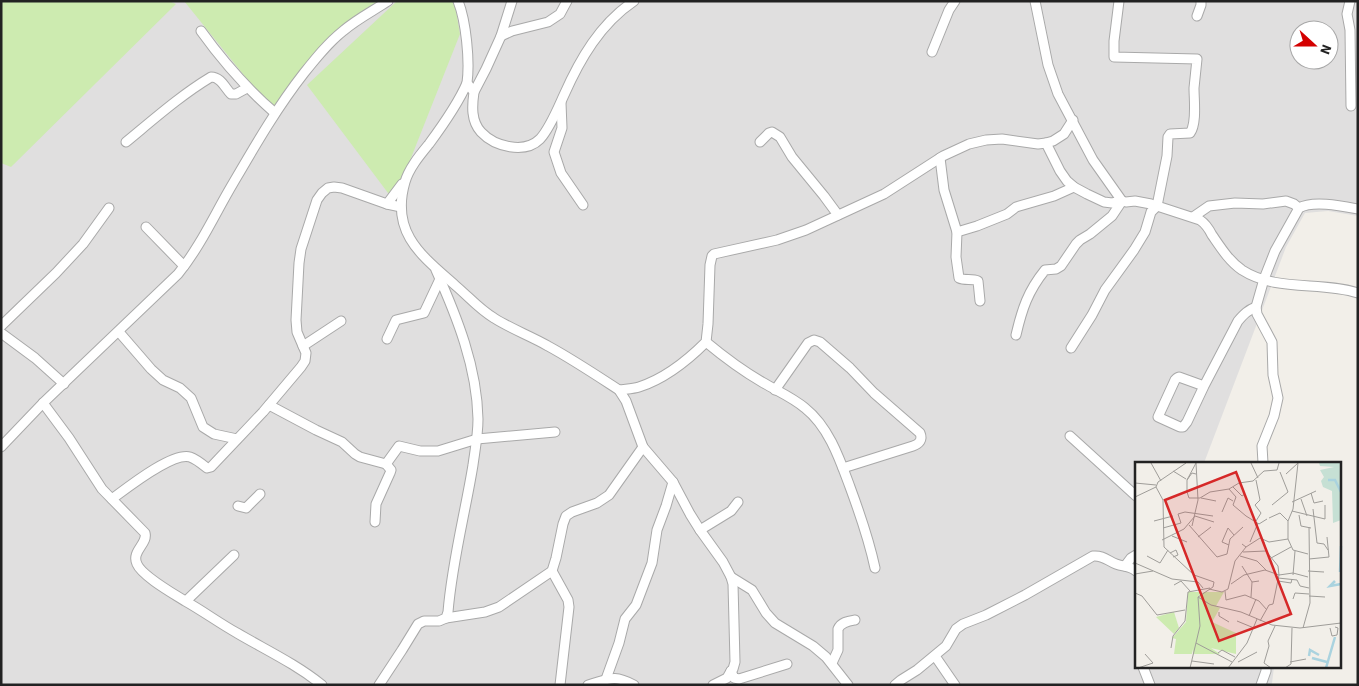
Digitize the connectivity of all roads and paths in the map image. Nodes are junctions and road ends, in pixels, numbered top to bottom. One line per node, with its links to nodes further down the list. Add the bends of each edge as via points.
1 (388, 1): 20 (street, via 327,45 287,94)
2 (458, 1): 15 (street, via 469,69)
3 (512, 1): 13 (street)
4 (567, 1): 13 (street, via 560,14 548,22)
5 (634, 1): 18 (street, via 595,38)
6 (955, 1): 14 (street)
7 (1035, 1): 21 (street, via 1048,65 1058,94)
8 (1119, 1): 31 (street, via 1114,57 1197,59 1193,129 1168,137)
9 (1201, 1): 11 (street)
10 (1350, 1): 19 (street, via 1347,14)
11 (1197, 16)
12 (201, 31): 16 (street)
13 (501, 36): 17 (street)
14 (932, 52)
15 (467, 83): 17 (street); 26 (street)
16 (247, 88): 20 (street); 22 (street, via 231,94 219,79 211,77 195,86)
17 (474, 92): 18 (street, via 473,113 481,132 490,139 518,147 526,147 539,140)
18 (561, 100): 30 (street, via 562,128 554,152 561,174)
19 (1352, 106)
20 (276, 113): 40 (street)
21 (1073, 120): 24 (street, via 1064,134); 28 (street, via 1094,160)
22 (126, 142)
23 (760, 142): 36 (street, via 772,132 780,136 792,157)
24 (1046, 143): 25 (street, via 986,140); 27 (street, via 1060,171)
25 (940, 158): 36 (street, via 884,194); 39 (street, via 944,190)
26 (405, 180): 29 (street); 32 (street)
27 (1074, 187): 28 (street, via 1104,202); 39 (street)
28 (1122, 201): 31 (street); 51 (street, via 1112,216 1080,240 1061,266 1045,270 1026,299)
29 (387, 204): 32 (street); 54 (street, via 334,187 328,188 317,200 299,263 296,320)
30 (583, 206)
31 (1157, 206): 37 (street); 55 (street, via 1151,212 1145,232 1105,290)
32 (401, 207): 41 (street, via 410,238)
33 (109, 208): 48 (street, via 83,244)
34 (1299, 208): 35 (street, via 1324,204); 37 (street, via 1286,201 1235,203 1209,206); 43 (street)
35 (1358, 209)
36 (838, 215): 53 (street, via 792,236 714,254 710,265)
37 (1193, 217): 43 (street, via 1206,226 1235,265)
38 (146, 227): 40 (street)
39 (956, 232): 45 (street, via 959,278 978,281)
40 (184, 266): 49 (street)
41 (435, 267): 42 (street); 58 (street, via 492,317 549,346)
42 (440, 279): 52 (street, via 424,313 396,320); 65 (street, via 472,366 477,400)
43 (1264, 279): 44 (street); 46 (street)
44 (1358, 293)
45 (980, 301)
46 (1256, 307): 57 (street, via 1238,321); 68 (street, via 1272,342 1273,375 1278,398 1262,446)
47 (341, 321): 54 (street)
48 (1, 326)
49 (119, 332): 56 (street); 64 (street, via 151,369 191,398 202,426 214,434)
50 (1, 333): 56 (street)
51 (1016, 335)
52 (387, 339)
53 (706, 342): 58 (street, via 654,380 639,387); 59 (street)
54 (303, 346): 61 (street, via 305,361)
55 (1071, 348)
56 (64, 384): 60 (street)
57 (1204, 386): 57 (street, via 1183,426 1158,417 1174,380 1179,377)
58 (619, 390): 67 (street)
59 (775, 390): 70 (street, via 796,401 816,418); 70 (street, via 808,343 814,340 850,368 922,436 918,444)
60 (44, 403): 66 (street); 74 (street)
61 (268, 405): 64 (street); 69 (street, via 342,442 360,457)
62 (555, 432): 65 (street)
63 (1070, 436): 73 (street)
64 (237, 439): 74 (street, via 210,467 193,458 183,457 137,480)
65 (477, 439): 69 (street, via 438,451 399,446); 87 (street)
66 (1, 447)
67 (643, 447): 71 (street); 84 (street, via 609,495 566,516)
68 (1262, 462)
69 (386, 464): 77 (street, via 391,470 374,509)
70 (843, 468): 82 (street, via 866,530)
71 (672, 482): 78 (street); 95 (street, via 657,530 652,562 636,605 625,619)
72 (260, 494): 76 (street, via 246,508)
73 (1135, 495)
74 (112, 499): 86 (street, via 145,533 136,555 138,567)
75 (738, 502): 78 (street, via 732,511)
76 (238, 506)
77 (375, 522)
78 (700, 530): 85 (street)
79 (234, 555): 86 (street)
80 (1135, 556): 81 (street)
81 (1125, 566): 83 (street); 89 (street, via 1093,556 1025,595 963,624)
82 (875, 568)
83 (1135, 570)
84 (552, 571): 87 (street, via 499,607); 98 (street, via 568,600)
85 (731, 577): 90 (street, via 752,590 775,623 813,646); 94 (street, via 735,662)
86 (186, 601): 96 (street)
87 (446, 618): 97 (street, via 418,624)
88 (855, 620): 90 (street, via 838,628 838,650)
89 (934, 656): 103 (street); 104 (street)
90 (832, 663): 102 (street)
91 (787, 664): 94 (street, via 741,678 734,678)
92 (1143, 668): 105 (street)
93 (1266, 668): 106 (street)
94 (731, 671): 101 (street, via 727,678)
95 (606, 679): 99 (street); 100 (street, via 618,678)
96 (320, 684)
97 (378, 685)
98 (560, 685)
99 (588, 685)
100 (634, 685)
101 (713, 685)
102 (848, 685)
103 (895, 685)
104 (955, 685)
105 (1150, 685)
106 (1261, 685)

